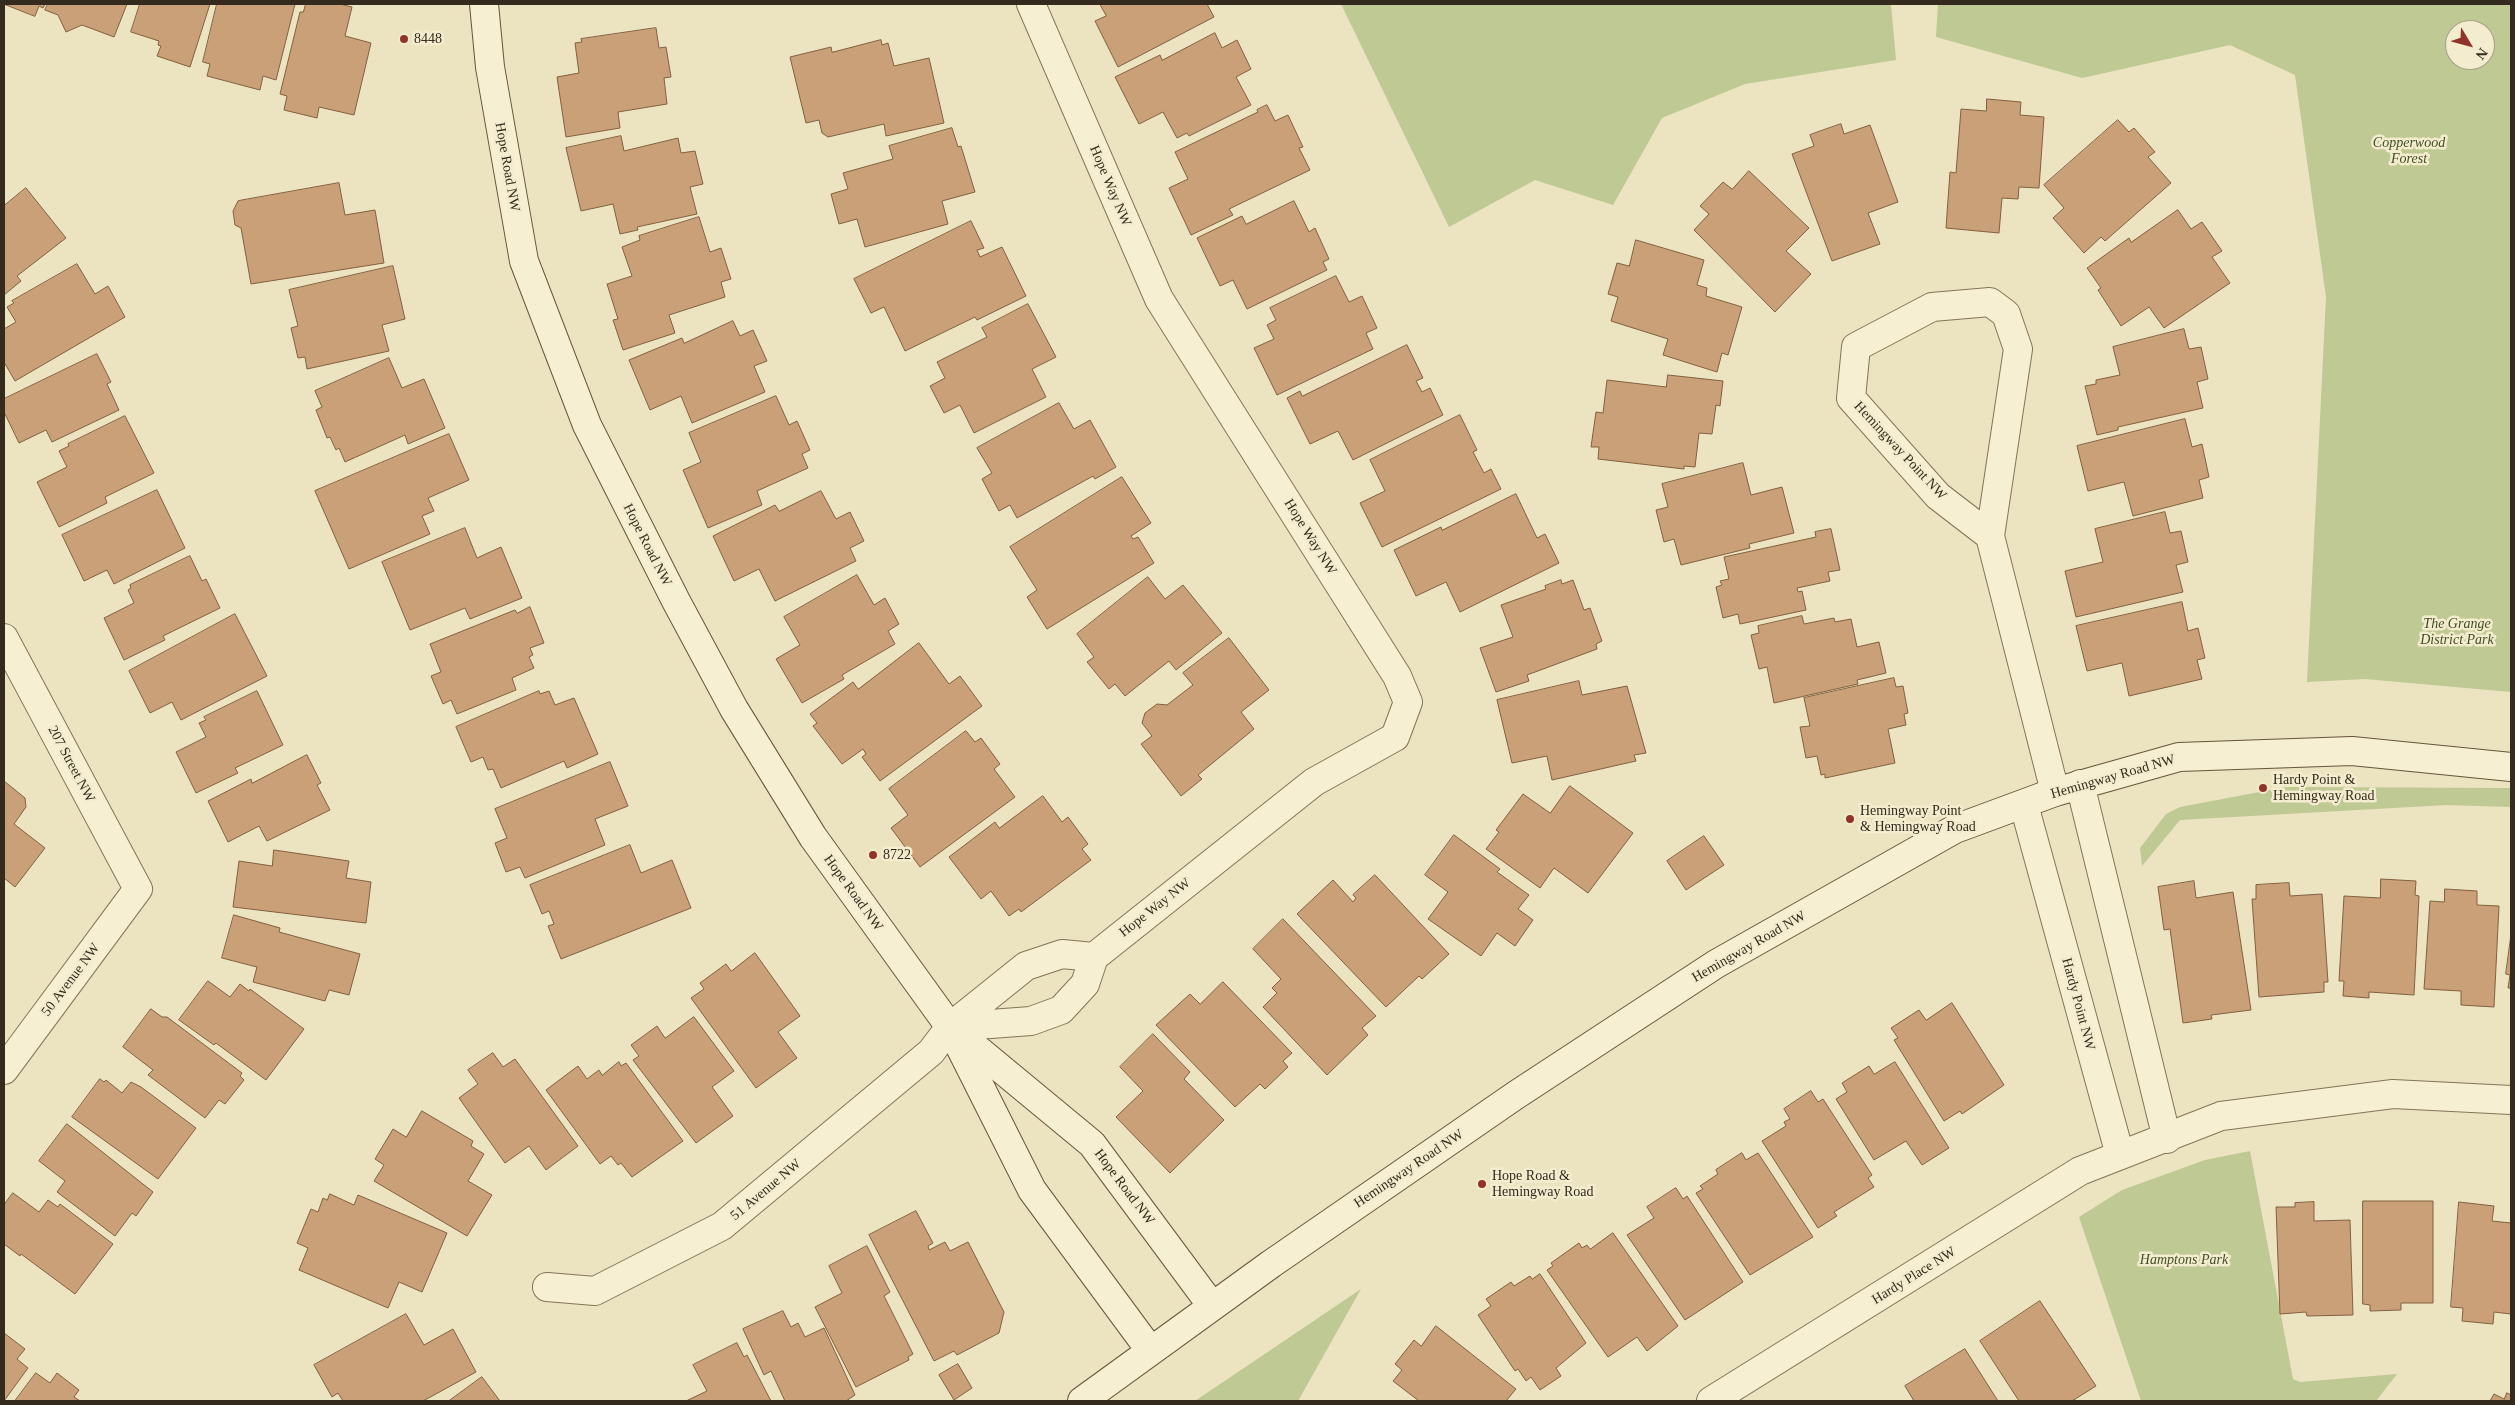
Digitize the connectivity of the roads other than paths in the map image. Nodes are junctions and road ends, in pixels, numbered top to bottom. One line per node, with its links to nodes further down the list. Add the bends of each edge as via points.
1 (484, 4): 10 (street, Hope Road NW, via 490,67 524,261 586,424 734,709 813,838)
2 (1031, 4): 9 (street, Hope Way NW, via 1159,299 1397,676 1408,702 1394,737 1314,782)
3 (1990, 536): 3 (street, Hemingway Point NW, via 2018,349 2006,314 1990,302 1932,307 1856,347 1851,398 1938,496); 6 (street, Hemingway Point NW)
4 (4, 638): 8 (street, 207 Street NW)
5 (2511, 767): 6 (street, Hemingway Road NW, via 2352,751 2178,758)
6 (2067, 788): 7 (street, Hemingway Road NW); 13 (street)
7 (2024, 805): 14 (street, Hardy Point NW); 16 (street, Hemingway Road NW, via 1955,829 1716,964 1516,1096)
8 (138, 889): 11 (street, 50 Avenue NW)
9 (1094, 956): 10 (street, via 1062,954 1026,966); 10 (street, via 1085,984 1061,1010 1031,1021)
10 (950, 1027): 15 (street, 51 Avenue NW, via 931,1052 722,1226 595,1290); 16 (street, Hope Road NW, via 1092,1144); 17 (street, Hope Road NW, via 1032,1190)
11 (4, 1070)
12 (2511, 1100): 13 (street, via 2392,1094 2220,1116)
13 (2167, 1139): 14 (street)
14 (2120, 1155): 19 (street, Hardy Place NW, via 2080,1172)
15 (547, 1287)
16 (1212, 1306): 17 (street, Hemingway Road NW)
17 (1150, 1350): 18 (street, Hemingway Road NW)
18 (1082, 1401)
19 (1711, 1401)

